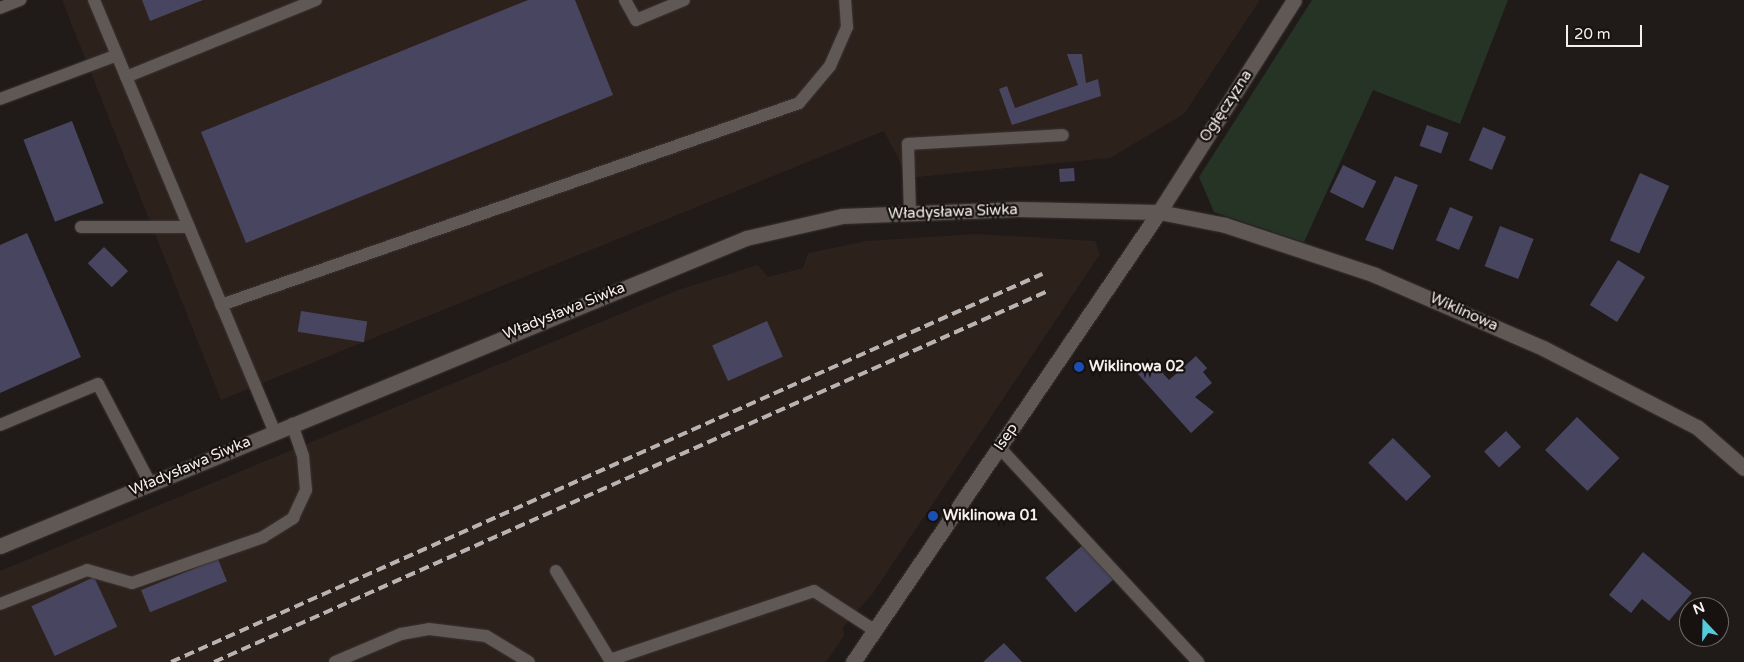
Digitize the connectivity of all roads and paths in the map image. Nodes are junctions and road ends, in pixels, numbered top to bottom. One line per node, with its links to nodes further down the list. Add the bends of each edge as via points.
1 (20, 0): 8 (lane)
2 (94, 0): 9 (lane)
3 (316, 0): 10 (lane)
4 (625, 0): 5 (lane, via 636,20)
5 (684, 0)
6 (845, 0): 17 (lane, via 847,27 830,66 799,103)
7 (1294, 0): 13 (street, Ogłęczyzna)
8 (0, 8)
9 (117, 55): 10 (lane); 11 (lane)
10 (126, 77): 16 (lane)
11 (0, 99)
12 (1062, 135): 14 (lane, via 908,144)
13 (1159, 212): 14 (street, Władysława Siwka, via 1018,209); 21 (street, Isep); 22 (street, Wiklinowa, via 1233,228 1437,300 1544,348 1697,427)
14 (910, 213): 18 (street, Władysława Siwka, via 842,216 746,238)
15 (81, 227): 16 (lane)
16 (189, 227): 17 (lane)
17 (221, 305): 20 (lane)
18 (292, 424): 20 (street, Władysława Siwka); 26 (lane, via 303,456 306,490 293,518 262,537 132,583 87,570)
19 (0, 425): 23 (lane, via 98,384)
20 (274, 431): 23 (street, Władysława Siwka)
21 (999, 447): 27 (street, Isep); 31 (lane)
22 (1744, 468)
23 (150, 483): 24 (street, Władysława Siwka)
24 (0, 546)
25 (556, 571): 27 (lane, via 610,660 814,591)
26 (0, 604)
27 (874, 630): 30 (street, Isep)
28 (335, 662): 29 (lane, via 401,634 429,629 486,636)
29 (529, 662)
30 (853, 662)
31 (1198, 662)

